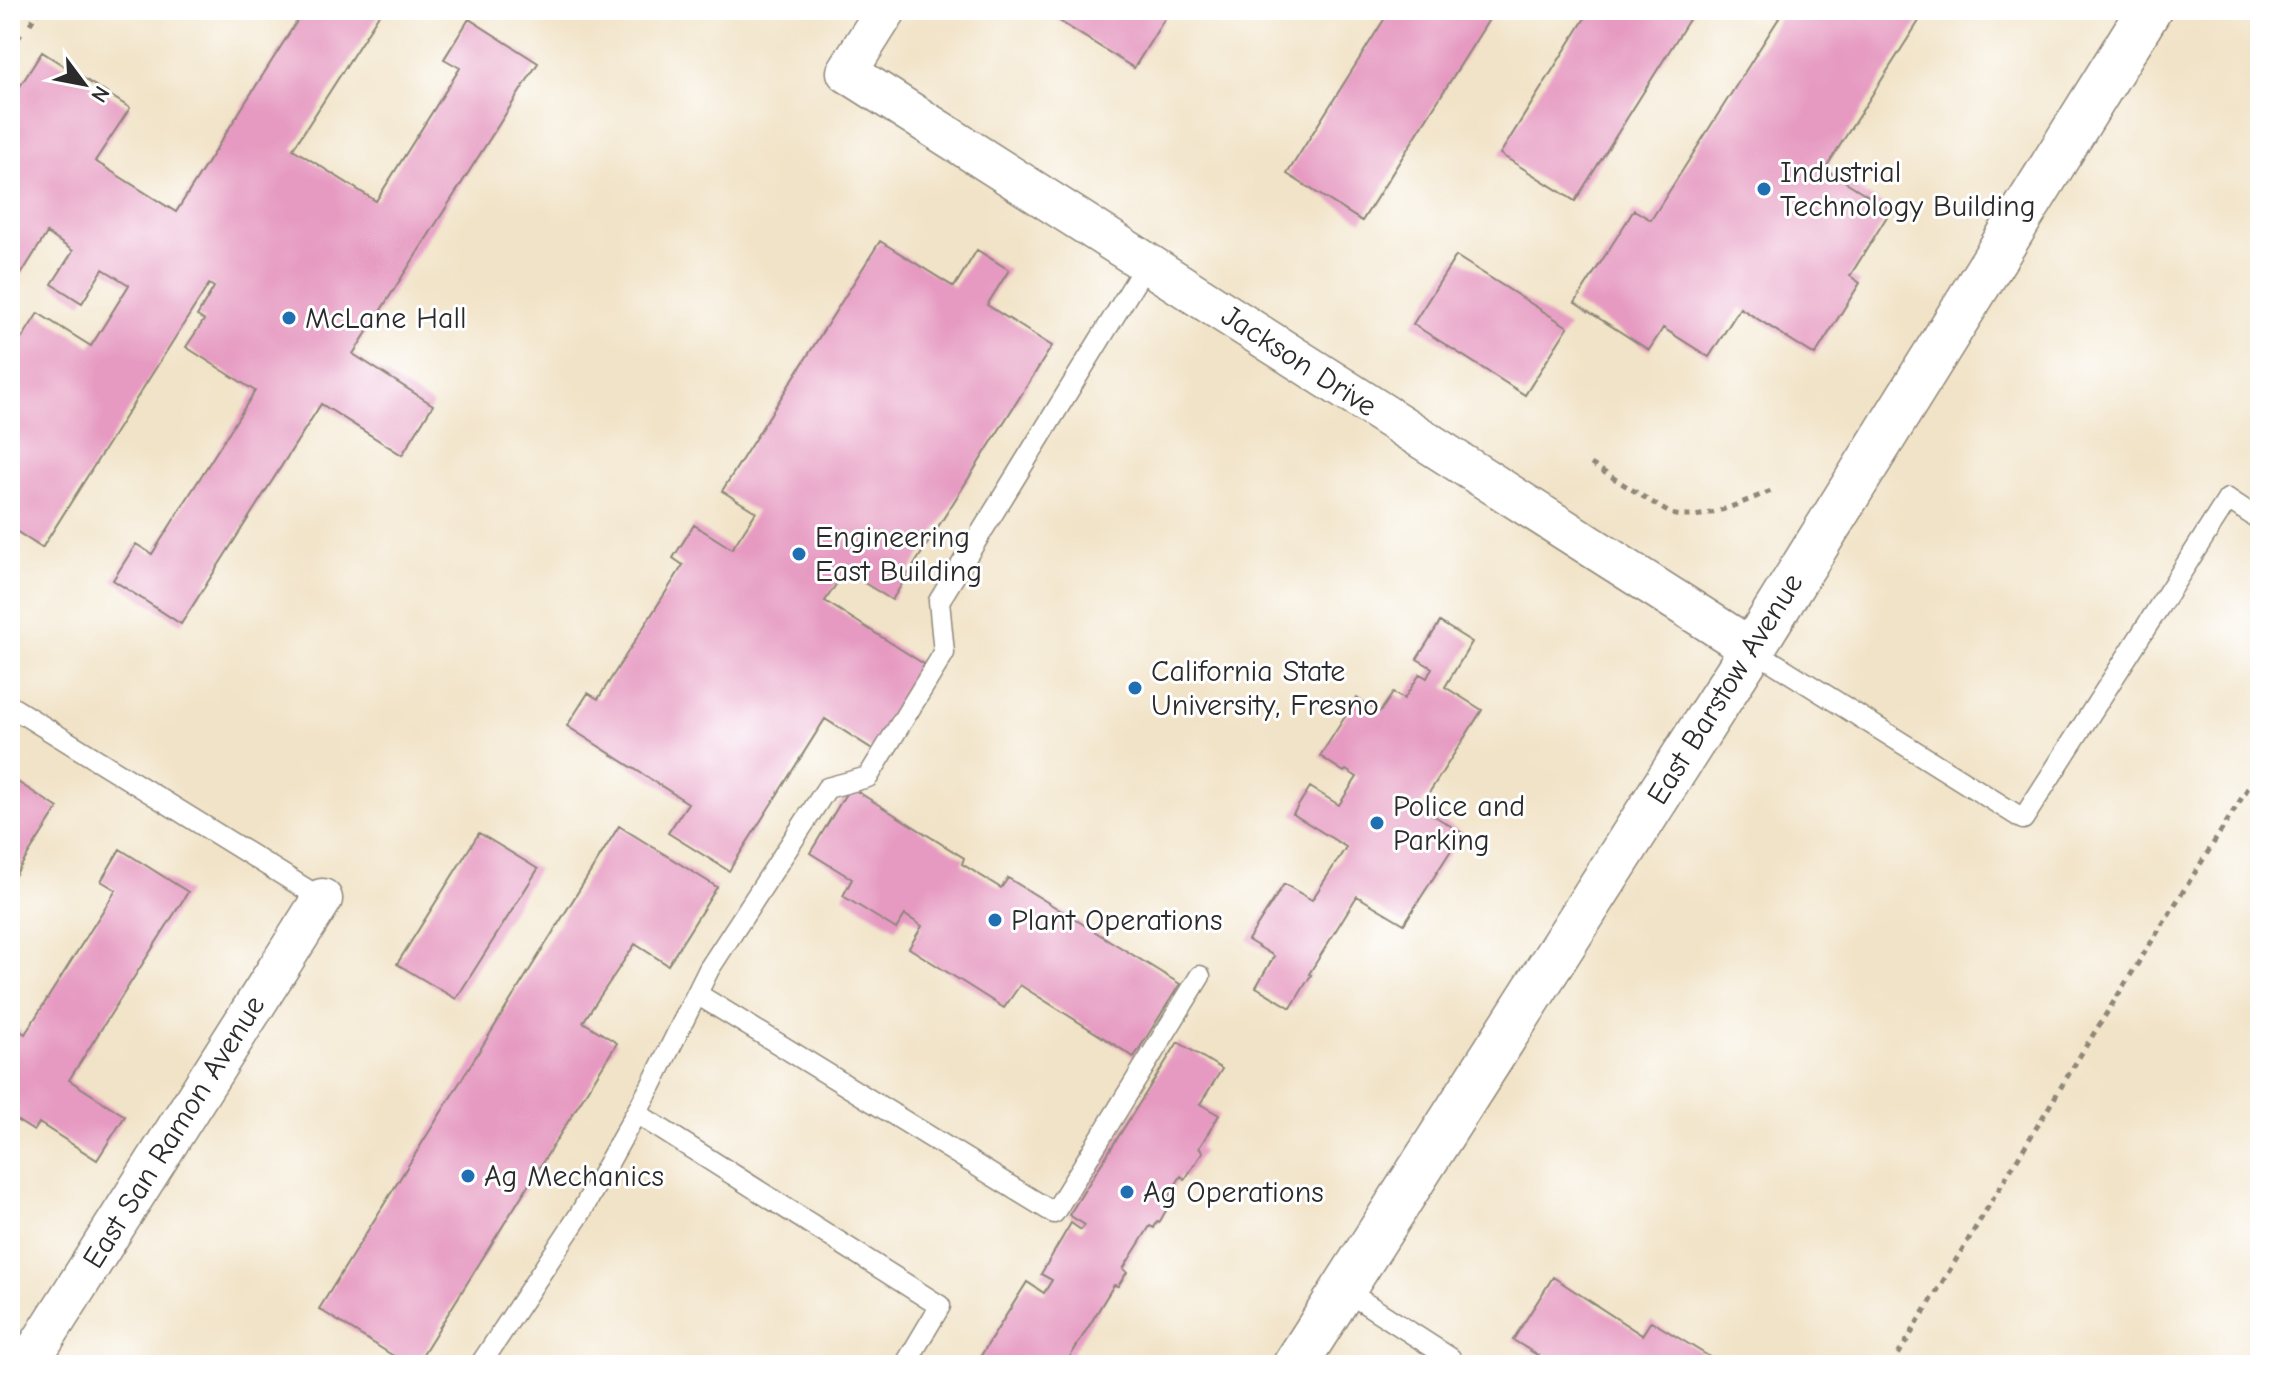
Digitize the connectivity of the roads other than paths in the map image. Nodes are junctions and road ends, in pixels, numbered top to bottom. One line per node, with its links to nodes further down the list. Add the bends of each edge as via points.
1 (886, 10): 3 (street, Jackson Drive, via 847,72)
2 (2149, 10): 5 (street, East Barstow Avenue)
3 (1147, 263): 5 (street, Jackson Drive); 9 (lane, via 939,601 944,653 888,745 868,777 827,788)
4 (2260, 520): 5 (lane, via 2228,499 2023,819)
5 (1752, 649): 11 (street, East Barstow Avenue)
6 (10, 706): 7 (lane)
7 (322, 899): 12 (street, East San Ramon Avenue)
8 (1200, 976): 9 (lane, via 1054,1213)
9 (697, 994): 10 (lane)
10 (636, 1113): 13 (lane, via 580,1214); 14 (lane, via 940,1306)
11 (1343, 1289): 15 (street, East Barstow Avenue); 16 (lane, via 1450,1358)
12 (27, 1365)
13 (480, 1365)
14 (905, 1365)
15 (1295, 1365)
16 (1449, 1365)

